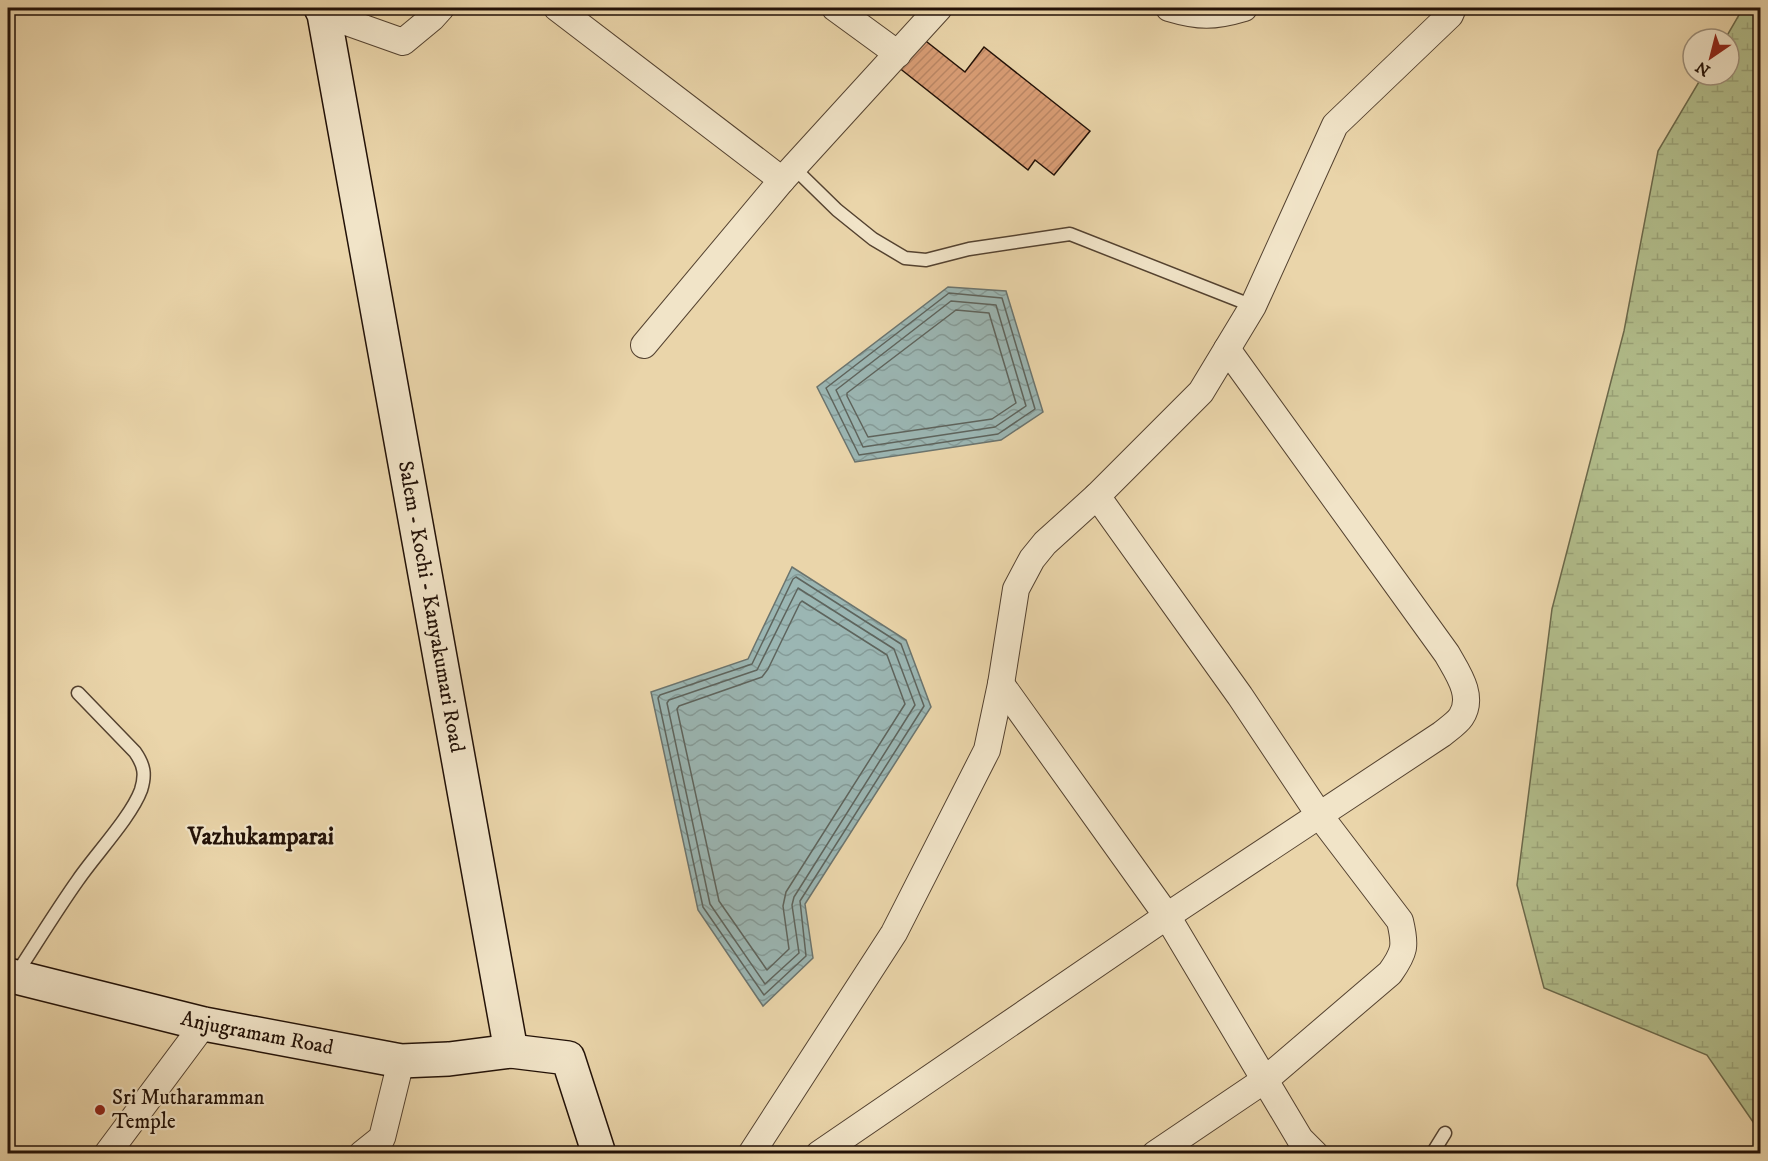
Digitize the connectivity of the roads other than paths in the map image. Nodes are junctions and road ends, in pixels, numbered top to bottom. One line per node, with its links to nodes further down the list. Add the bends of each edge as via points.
1 (441, 8): 8 (street, via 403,42)
2 (557, 8): 10 (street)
3 (835, 8): 9 (street)
4 (939, 8): 9 (street)
5 (1168, 8): 6 (street, via 1191,15 1221,15)
6 (1244, 8)
7 (1453, 8): 11 (street, via 1335,125)
8 (322, 11): 21 (main road, Salem - Kochi - Kanyakumari Road)
9 (898, 54): 10 (street)
10 (788, 174): 11 (lane, via 873,239 905,258 926,260 969,249 1070,234); 12 (street)
11 (1253, 306): 13 (street)
12 (644, 345)
13 (1227, 349): 14 (street, via 1201,392); 17 (street, via 1447,654 1462,681 1467,702 1461,718 1442,734)
14 (1096, 496): 15 (street, via 1045,543 1016,589); 17 (street, via 1240,696)
15 (1001, 684): 18 (street); 28 (street, via 987,750 894,933)
16 (78, 693): 19 (lane, via 135,752 145,771 141,790)
17 (1320, 816): 18 (street); 23 (street, via 1400,921 1404,937 1402,956 1390,973)
18 (1167, 916): 23 (street); 29 (street)
19 (11, 976): 20 (main road, Anjugramam Road)
20 (204, 1024): 22 (main road, Anjugramam Road); 25 (street)
21 (511, 1051): 22 (main road, Anjugramam Road); 27 (main road, via 568,1058)
22 (401, 1061): 26 (street, via 382,1138)
23 (1266, 1079): 30 (street); 31 (street, via 1300,1139)
24 (1445, 1133): 32 (lane)
25 (107, 1154)
26 (362, 1154)
27 (599, 1154)
28 (751, 1154)
29 (819, 1154)
30 (1155, 1154)
31 (1315, 1154)
32 (1432, 1154)

